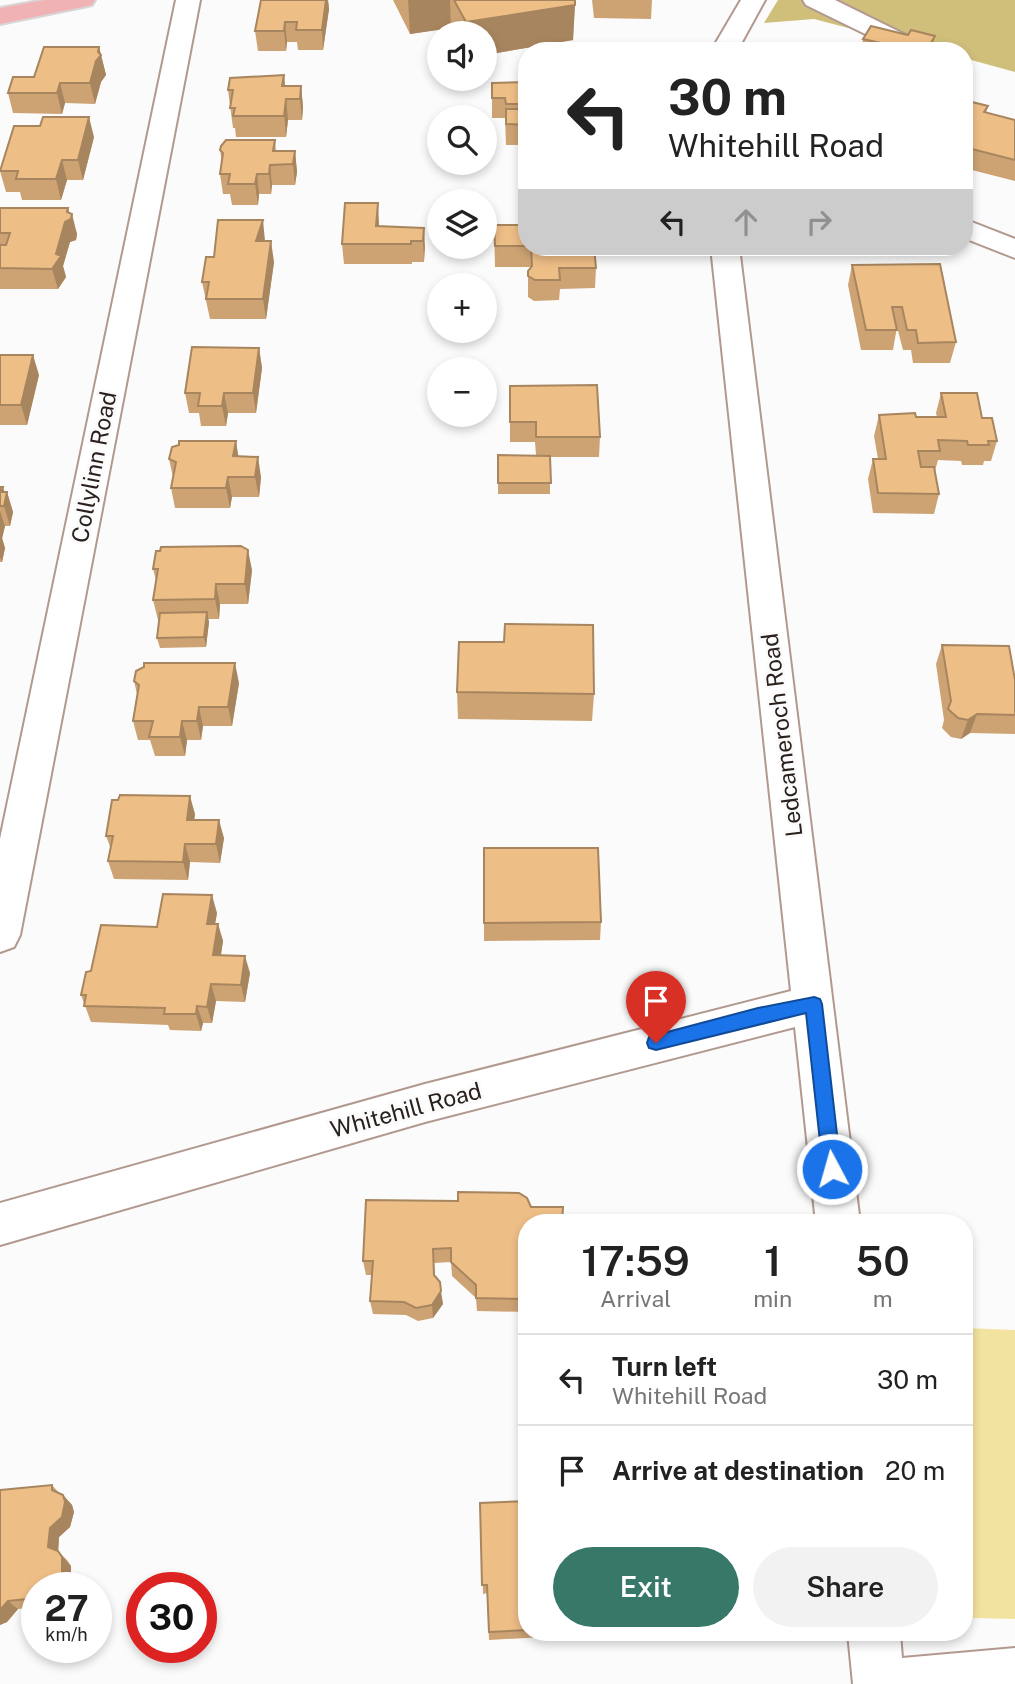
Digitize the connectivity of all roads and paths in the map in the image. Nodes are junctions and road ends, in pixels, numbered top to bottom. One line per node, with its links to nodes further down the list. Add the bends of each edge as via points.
1 (83, 0): 5 (main road)
2 (188, 0): 11 (street, Collylinn Road)
3 (753, 0): 6 (street)
4 (814, 0): 7 (street)
5 (0, 16)
6 (729, 42)
7 (901, 42)
8 (973, 232): 9 (street)
9 (1015, 249)
10 (726, 256): 12 (street, Ledcameroch Road)
11 (0, 934)
12 (814, 1004): 13 (street, Ledcameroch Road); 14 (street, Whitehill Road, via 425,1104)
13 (837, 1214)
14 (0, 1224)
15 (875, 1641): 17 (street)
16 (1015, 1674): 18 (street)
17 (879, 1684)
18 (902, 1684)

